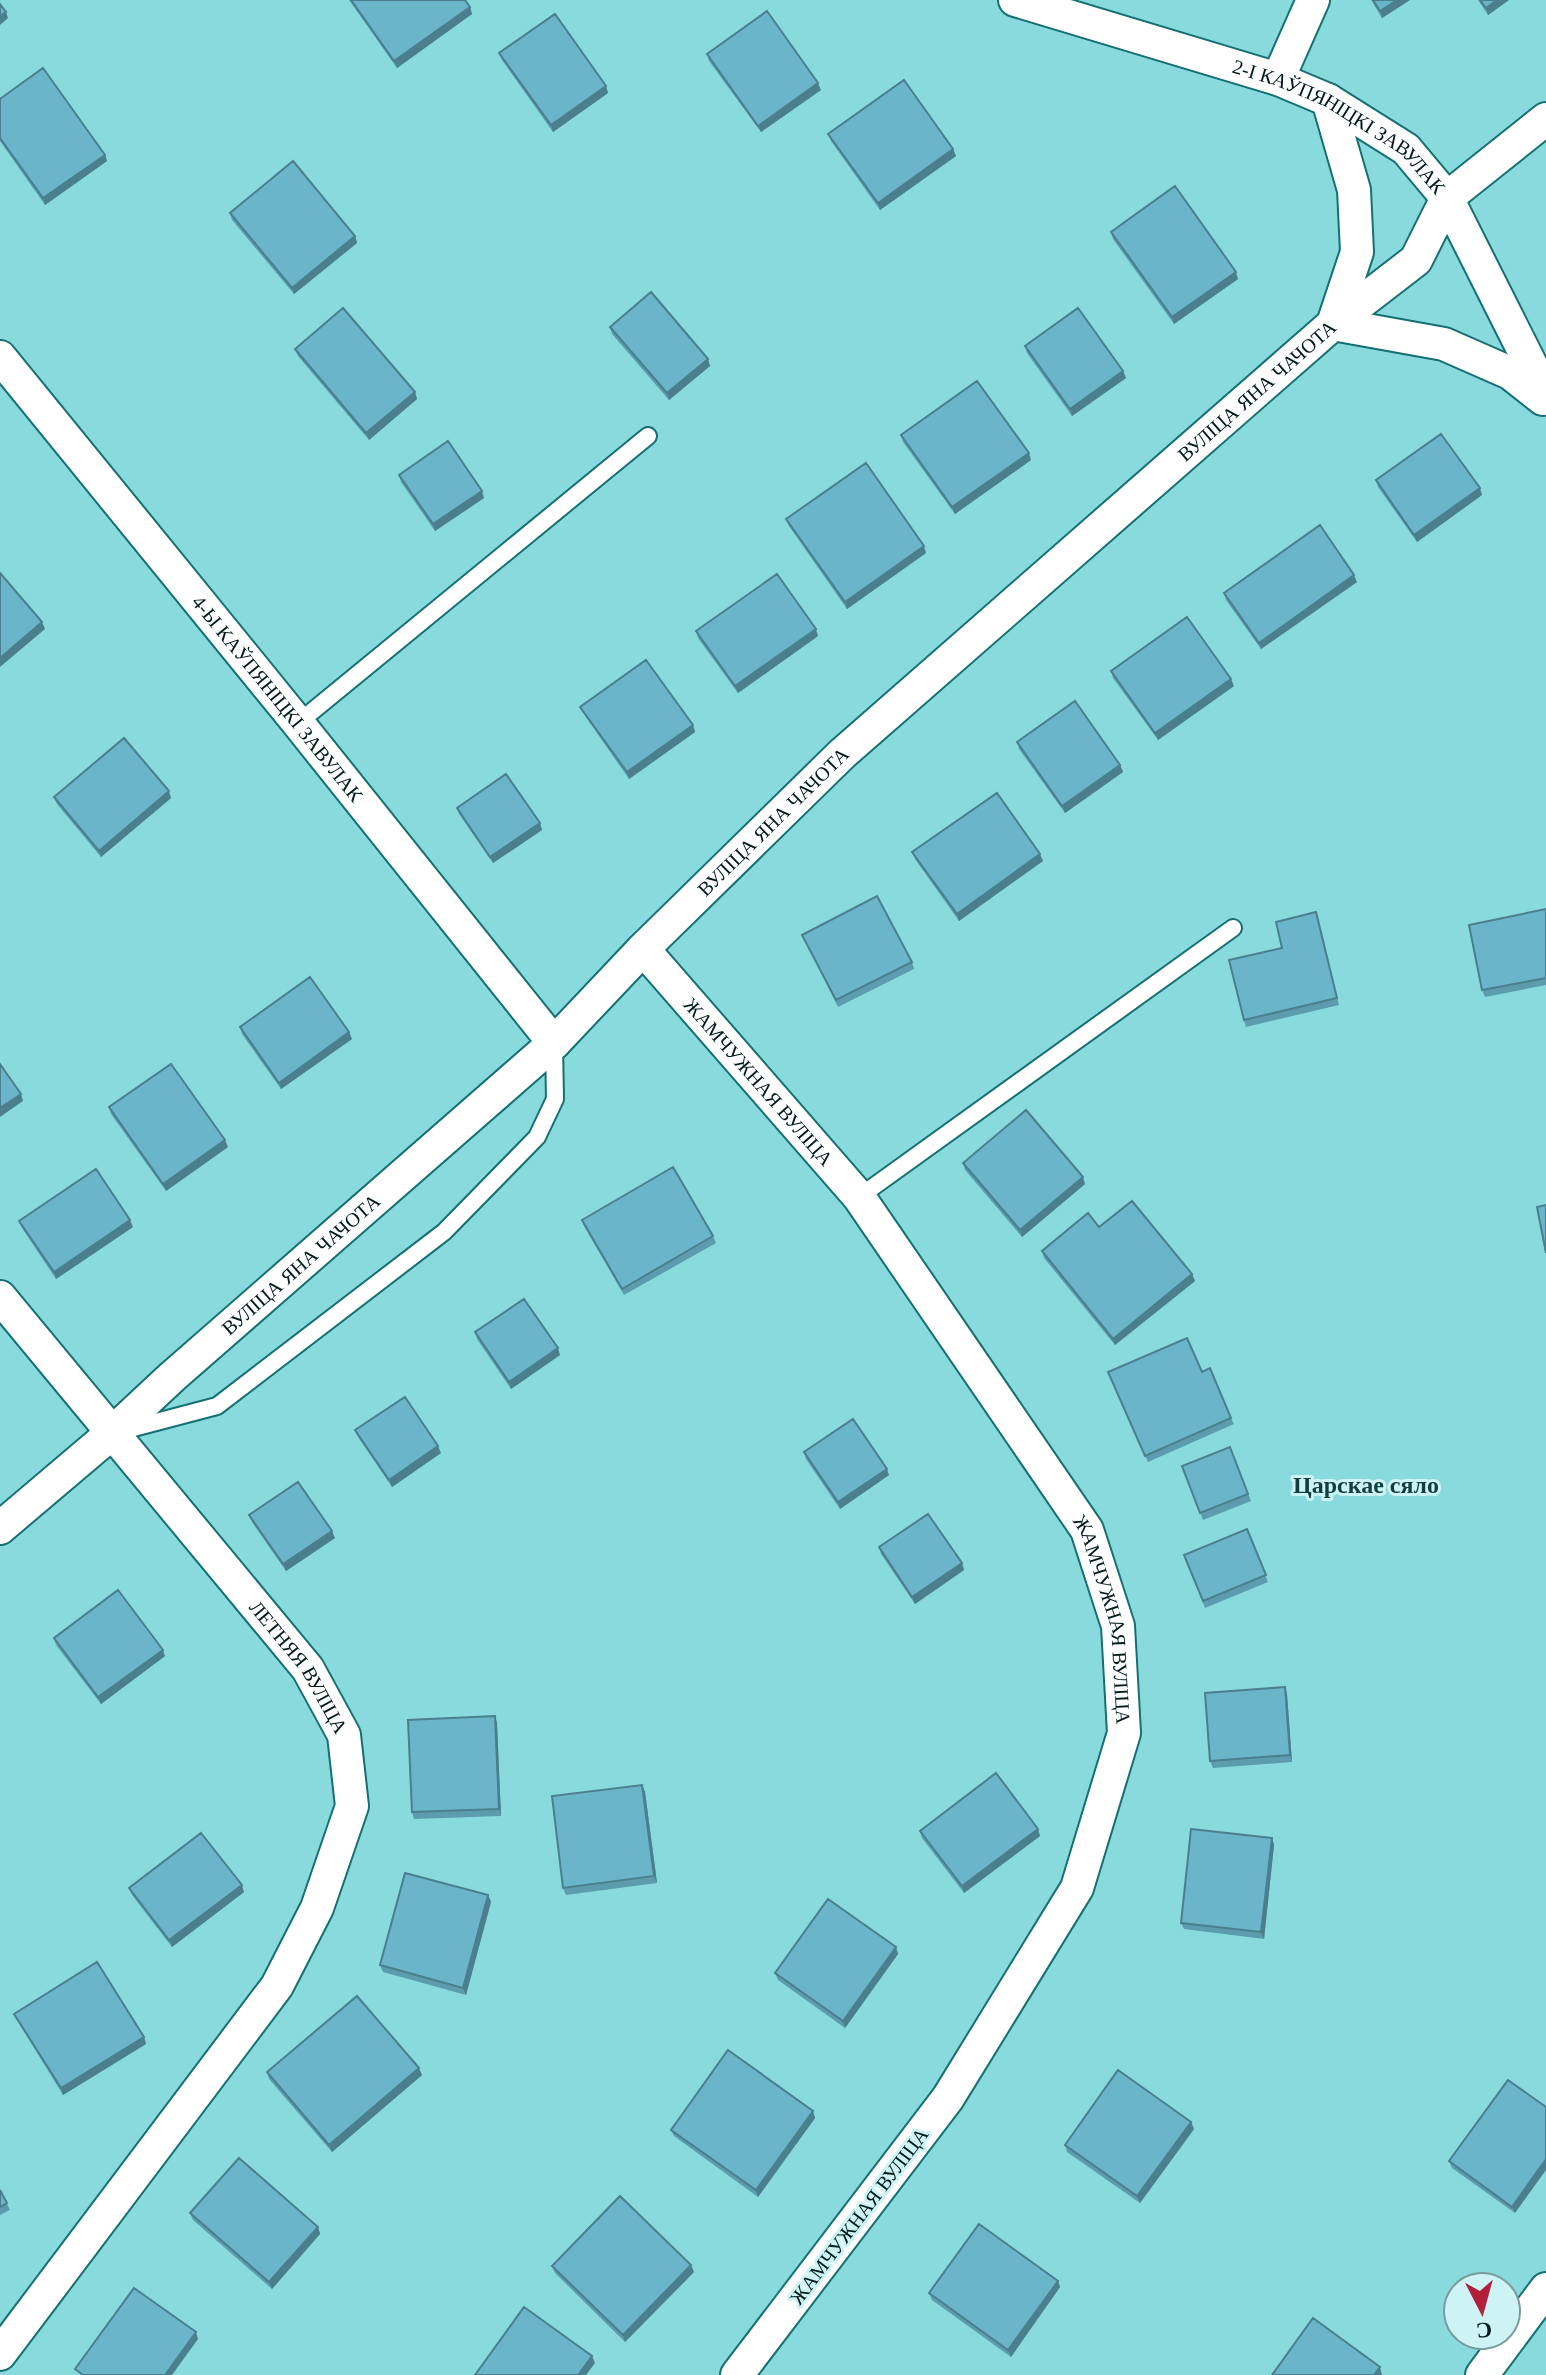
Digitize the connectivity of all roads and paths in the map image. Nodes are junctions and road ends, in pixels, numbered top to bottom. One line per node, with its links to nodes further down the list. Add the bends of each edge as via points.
1 (1015, 0): 3 (street, 2-І КАЎПЯНІЦКІ ЗАВУЛАК)
2 (1313, 0): 3 (street)
3 (1278, 79): 4 (street, 2-І КАЎПЯНІЦКІ ЗАВУЛАК)
4 (1328, 100): 6 (street, 2-І КАЎПЯНІЦКІ ЗАВУЛАК, via 1406,149); 7 (street, via 1354,190 1357,252)
5 (1546, 119): 6 (street, ВУЛІЦА ЯНА ЧАЧОТА)
6 (1447, 198): 7 (street, ВУЛІЦА ЯНА ЧАЧОТА, via 1416,260); 9 (street, 2-І КАЎПЯНІЦКІ ЗАВУЛАК)
7 (1333, 324): 9 (street, via 1444,344 1510,373); 13 (street, ВУЛІЦА ЯНА ЧАЧОТА, via 842,754)
8 (0, 357): 11 (street, 4-Ы КАЎПЯНІЦКІ ЗАВУЛАК)
9 (1546, 398)
10 (648, 436): 11 (lane)
11 (298, 723): 14 (street, 4-Ы КАЎПЯНІЦКІ ЗАВУЛАК)
12 (1233, 928): 15 (lane)
13 (643, 949): 14 (street, ВУЛІЦА ЯНА ЧАЧОТА); 15 (street, ЖАМЧУЖНАЯ ВУЛІЦА)
14 (554, 1043): 17 (street, ВУЛІЦА ЯНА ЧАЧОТА); 17 (lane, via 555,1099 537,1137 444,1232 217,1406)
15 (859, 1197): 21 (street, ЖАМЧУЖНАЯ ВУЛІЦА, via 1087,1530 1118,1626 1124,1733 1077,1888 948,2098)
16 (0, 1297): 17 (street, ЛЕТНЯЯ ВУЛІЦА)
17 (112, 1433): 18 (street, ВУЛІЦА ЯНА ЧАЧОТА); 20 (street, ЛЕТНЯЯ ВУЛІЦА, via 308,1669 344,1735 352,1806 317,1908 277,1986)
18 (0, 1528)
19 (1546, 2289): 22 (street)
20 (0, 2354)
21 (737, 2375)
22 (1482, 2375)

